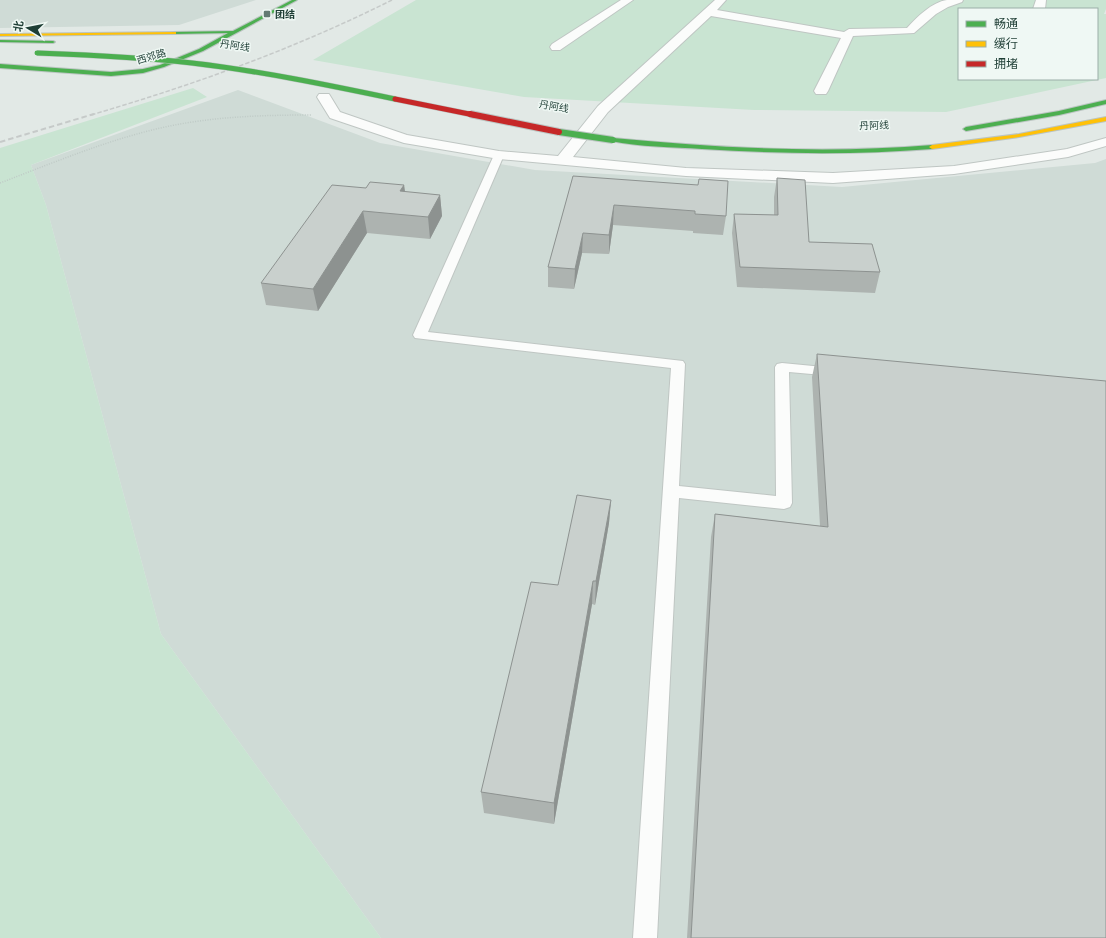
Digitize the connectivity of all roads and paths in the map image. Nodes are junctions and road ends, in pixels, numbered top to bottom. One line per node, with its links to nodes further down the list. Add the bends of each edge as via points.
1 (295, 0): 6 (main road, 西郊路)
2 (628, 0): 11 (street)
3 (721, 0): 5 (street)
4 (958, 0): 8 (street, via 945,3 928,13 910,31 849,33)
5 (709, 12): 8 (street); 26 (street, via 603,109)
6 (234, 32): 7 (main road); 15 (main road, 西郊路, via 163,66 142,72 92,72)
7 (0, 35)
8 (847, 36): 16 (street)
9 (0, 41): 10 (main road)
10 (76, 43)
11 (556, 47)
12 (178, 50): 14 (main road, 丹阿线)
13 (34, 53): 20 (main road, 丹阿线, bridge, via 192,62 282,76 553,131 690,148 774,152 921,148 994,141)
14 (216, 54)
15 (0, 66)
16 (821, 91)
17 (324, 97): 19 (street)
18 (1106, 102): 23 (main road, via 979,128)
19 (335, 115): 25 (street, via 404,139); 27 (path, via 289,114 200,120 151,130)
20 (1106, 119)
21 (578, 121): 22 (main road, 丹阿线)
22 (601, 125)
23 (956, 130)
24 (1106, 142): 26 (street, via 1068,153 954,170 833,178 686,172)
25 (499, 156): 26 (street); 29 (lane, via 420,335 678,364)
26 (562, 162)
27 (0, 183)
28 (845, 373): 29 (lane, via 782,367 784,503)
29 (671, 491): 30 (lane)
30 (645, 938)

